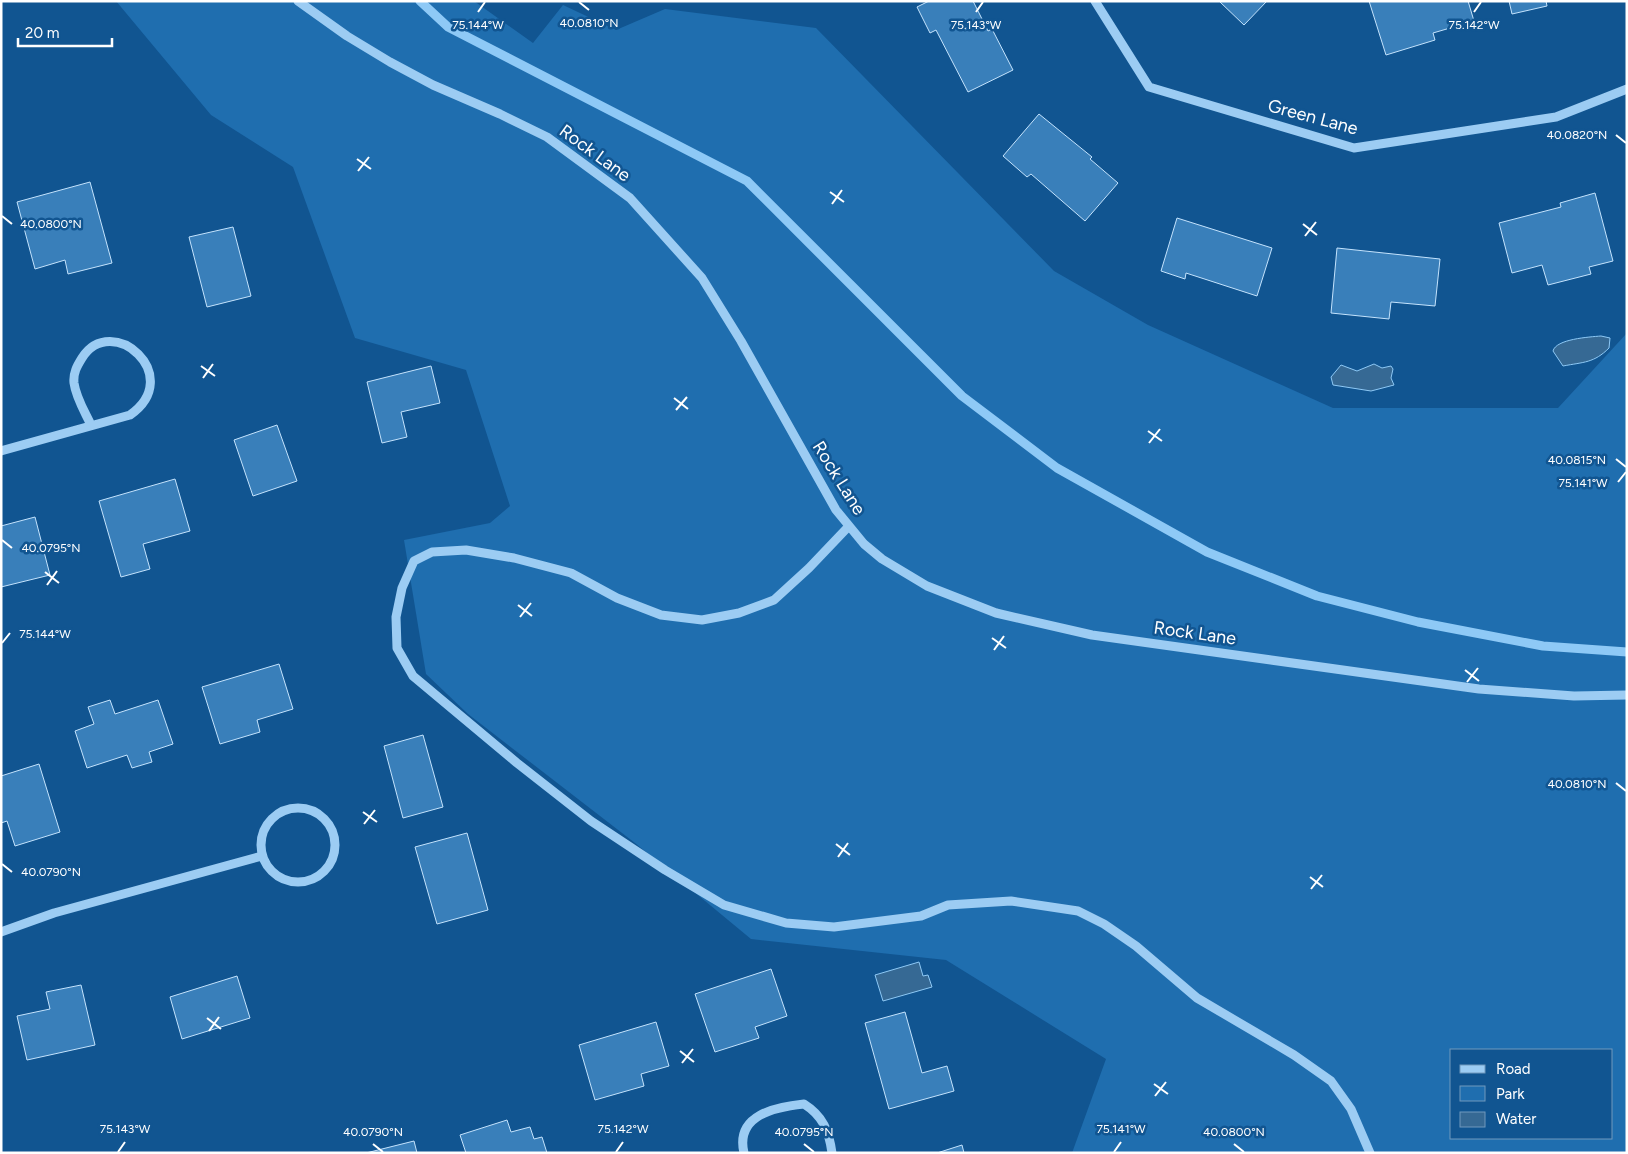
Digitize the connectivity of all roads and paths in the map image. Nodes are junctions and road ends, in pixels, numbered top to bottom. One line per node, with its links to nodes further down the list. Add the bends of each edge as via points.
1 (298, 1): 6 (street, Rock Lane, via 390,62 547,137 630,198 702,278 836,510)
2 (1094, 1): 3 (street, Green Lane, via 1149,87 1354,148 1556,117)
3 (1627, 89)
4 (91, 425): 4 (street, via 130,415 147,398 151,379 146,362 125,344 106,342 97,345 86,352 75,369 76,394); 5 (street)
5 (1, 451)
6 (849, 526): 7 (street, Rock Lane, via 882,559 927,586 973,605 1035,623 1092,635 1479,689 1574,696); 12 (street, via 774,600 739,613 702,620 661,615 616,598 571,573 514,558 466,550 432,552 414,561 402,588 396,617 398,648 413,676 517,763 591,821 724,905 786,923 834,927 921,916 948,905 1011,901 1078,911 1104,924 1136,946 1197,998 1294,1055 1331,1081 1351,1110)
7 (1627, 695)
8 (262, 856): 8 (street, via 274,874 286,880 309,881 330,865 335,853 332,829 325,820 308,810 290,809 280,813 264,830); 9 (street, via 54,913)
9 (1, 932)
10 (744, 1153): 11 (street, via 743,1136 747,1125 756,1116 804,1104 823,1120)
11 (832, 1153)
12 (1370, 1153)

